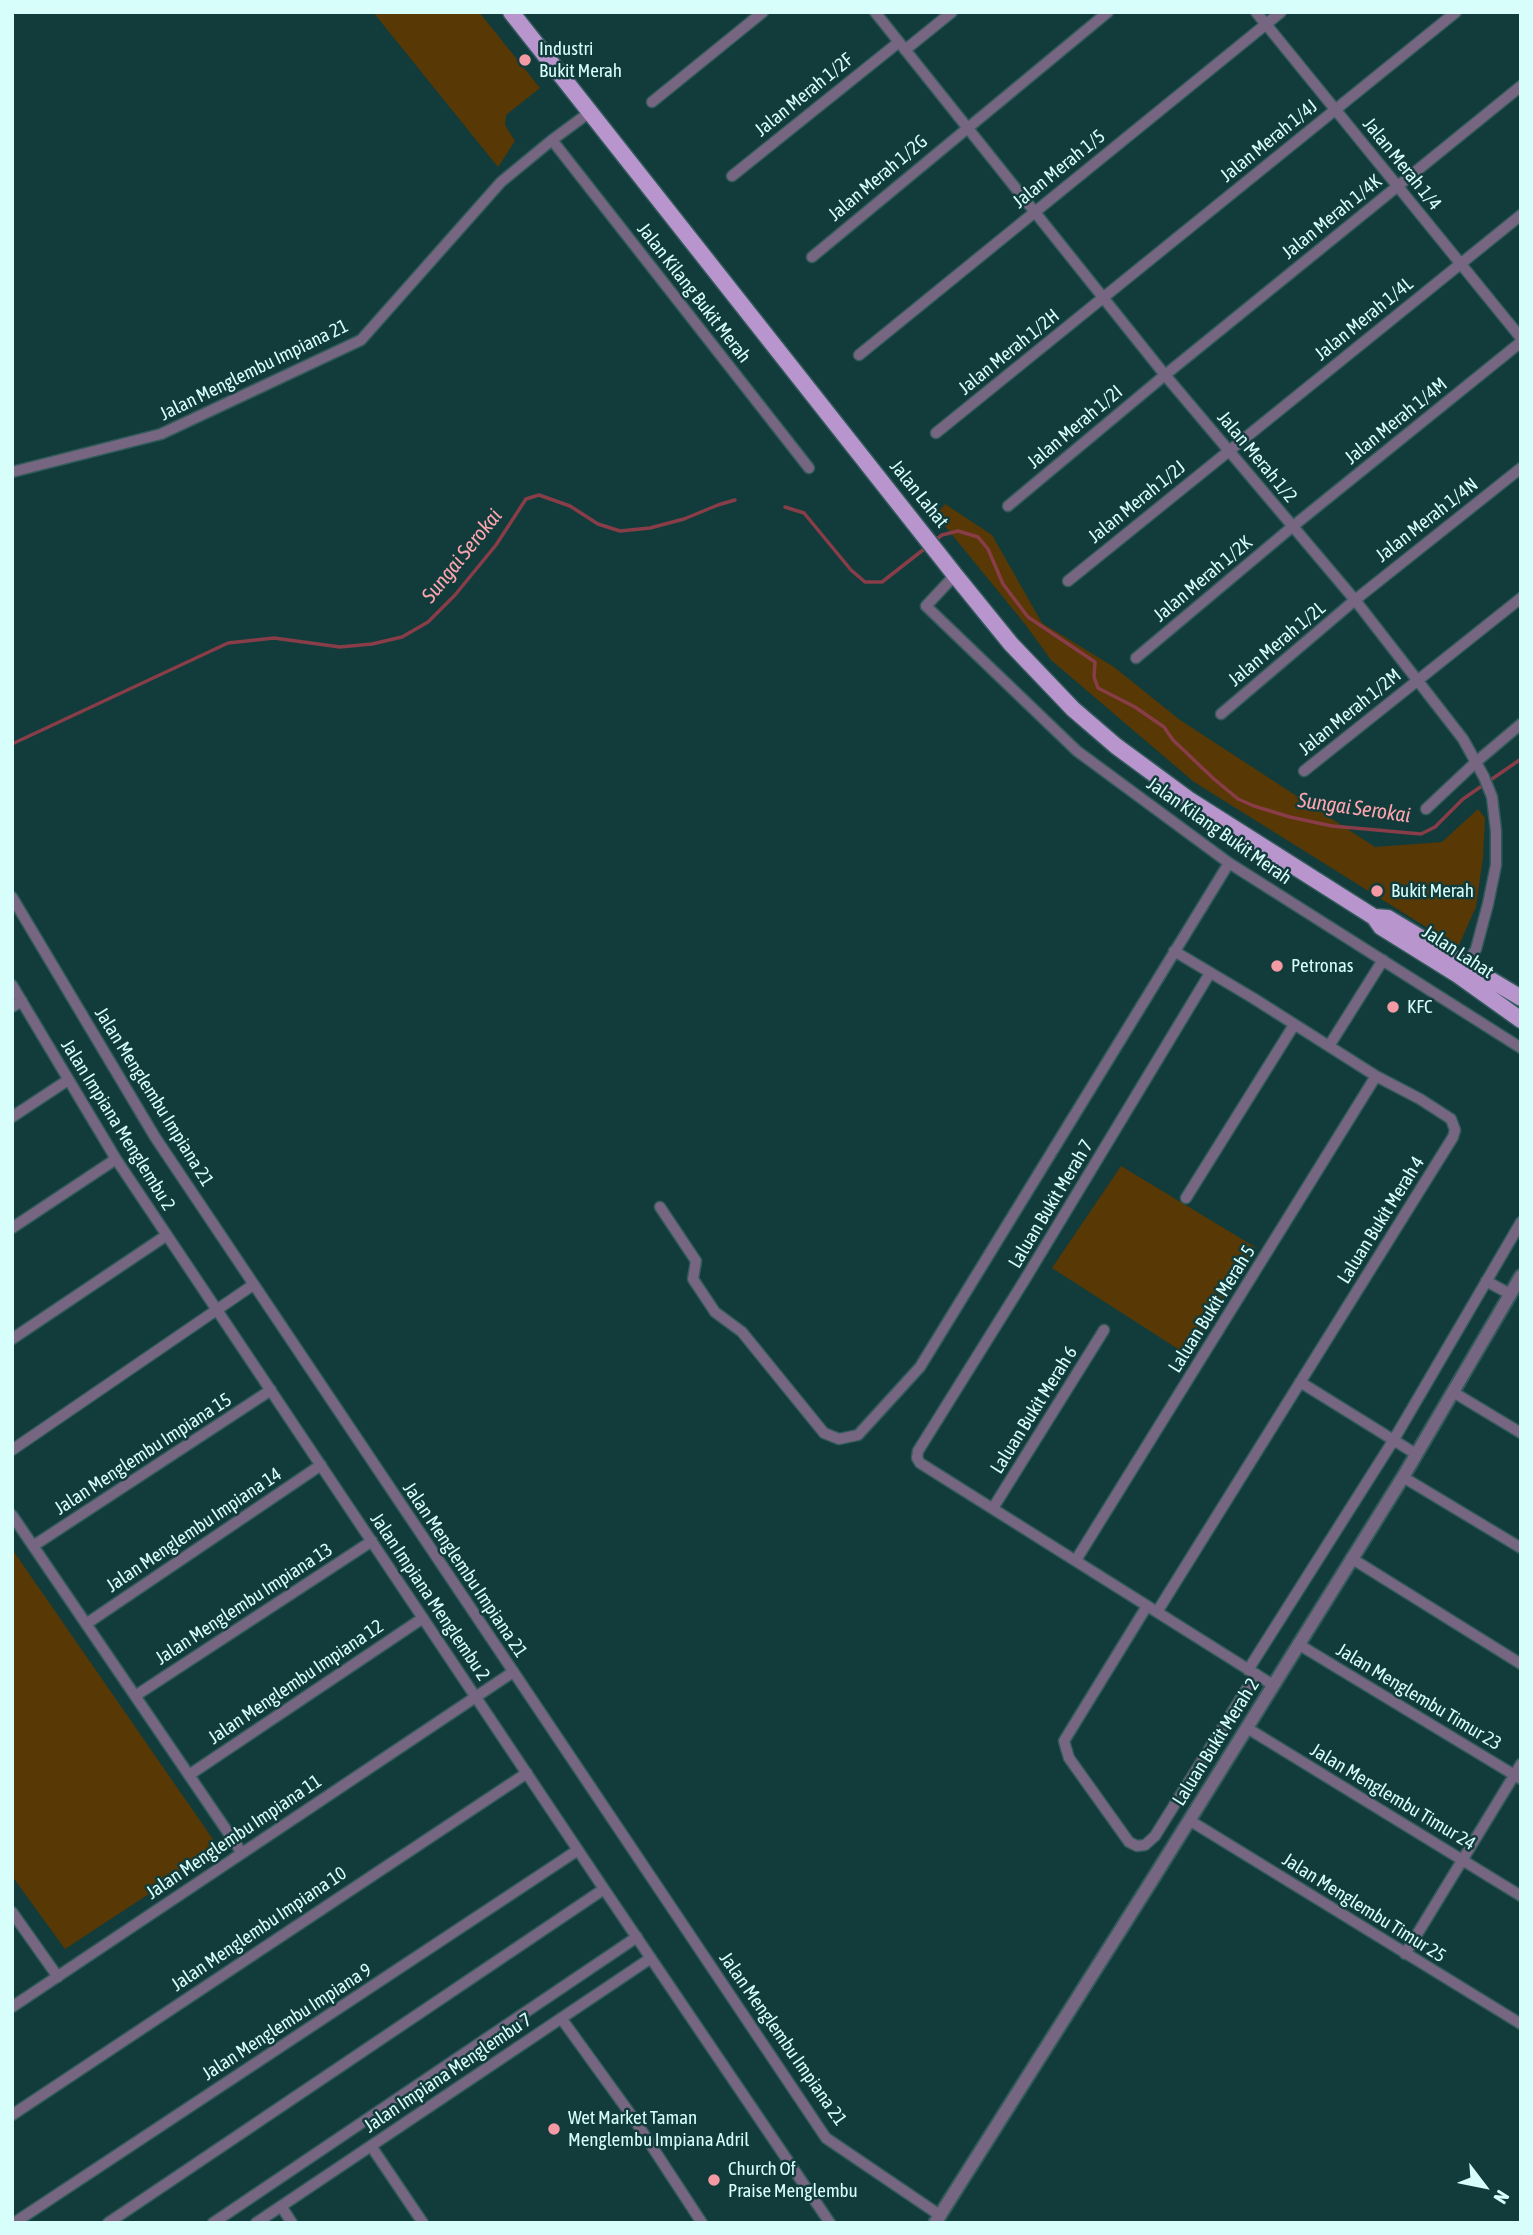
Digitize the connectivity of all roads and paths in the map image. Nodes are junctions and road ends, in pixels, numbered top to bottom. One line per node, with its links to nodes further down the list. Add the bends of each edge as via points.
1 (511, 12): 14 (main road, Jalan Lahat)
2 (763, 12): 12 (street)
3 (875, 12): 10 (street, Jalan Merah 1/2)
4 (952, 12): 10 (street, Jalan Merah 1/2F)
5 (1108, 12): 15 (street)
6 (1255, 12): 9 (street, Jalan Merah 1/4)
7 (1281, 12): 9 (street, Jalan Merah 1/5)
8 (1455, 12): 13 (street, Jalan Merah 1/4J)
9 (1266, 25): 13 (street, Jalan Merah 1/4); 19 (street, Jalan Merah 1/5)
10 (902, 46): 15 (street, Jalan Merah 1/2); 17 (street, Jalan Merah 1/2F)
11 (1521, 86): 18 (street, Jalan Merah 1/4K)
12 (652, 102)
13 (1335, 110): 18 (street, Jalan Merah 1/4); 23 (street, Jalan Merah 1/4J)
14 (590, 112): 16 (street, Jalan Menglembu Impiana 21); 34 (main road, Jalan Lahat)
15 (967, 127): 19 (street, Jalan Merah 1/2); 21 (street, Jalan Merah 1/2G)
16 (552, 140): 29 (street, Jalan Kilang Bukit Merah); 31 (street, Jalan Menglembu Impiana 21, via 501,183 361,340 161,434)
17 (732, 176)
18 (1397, 187): 22 (street, Jalan Merah 1/4); 26 (street, Jalan Merah 1/4K)
19 (1035, 211): 23 (street, Jalan Merah 1/2); 25 (street, Jalan Merah 1/5)
20 (1521, 215): 22 (street, Jalan Merah 1/4L)
21 (812, 257)
22 (1460, 264): 24 (street, Jalan Merah 1/4); 28 (street, Jalan Merah 1/4L)
23 (1104, 298): 26 (street, Jalan Merah 1/2); 27 (street, Jalan Merah 1/2H)
24 (1521, 340): 33 (street, Jalan Merah 1/4M)
25 (859, 355)
26 (1165, 375): 28 (street, Jalan Merah 1/2); 32 (street, Jalan Merah 1/2I)
27 (936, 433)
28 (1229, 450): 33 (street, Jalan Merah 1/2); 35 (street, Jalan Merah 1/2J)
29 (809, 468)
30 (1521, 468): 37 (street, Jalan Merah 1/4N)
31 (12, 472)
32 (1008, 506)
33 (1292, 527): 37 (street, Jalan Merah 1/2); 38 (street, Jalan Merah 1/2K)
34 (955, 575): 45 (street, Jalan Kilang Bukit Merah, via 926,606 1077,751); 47 (main road, Jalan Lahat, via 1011,644 1116,747)
35 (1068, 581)
36 (1521, 598): 39 (street, Jalan Merah 1/2M)
37 (1355, 600): 39 (street, Jalan Merah 1/2); 40 (street, Jalan Merah 1/2L)
38 (1136, 658)
39 (1417, 681): 42 (street, Jalan Merah 1/2); 43 (street, Jalan Merah 1/2M)
40 (1221, 714)
41 (1521, 724): 42 (street)
42 (1476, 762): 44 (street); 50 (street, Jalan Merah 1/2, via 1492,797 1496,865 1476,948)
43 (1304, 771)
44 (1426, 809)
45 (1228, 863): 48 (street); 49 (street, Jalan Kilang Bukit Merah)
46 (12, 897): 71 (street, Jalan Menglembu Impiana 21, via 155,1137)
47 (1378, 922): 50 (main road, Jalan Lahat, via 1388,918); 56 (main road, Jalan Lahat)
48 (1174, 951): 51 (street, Laluan Bukit Merah 4); 65 (street, via 920,1367 858,1435 839,1439 824,1433 741,1332 715,1312 694,1279 696,1261)
49 (1383, 960): 58 (street); 59 (street, Jalan Kilang Bukit Merah)
50 (1467, 964): 53 (main road, Jalan Lahat); 56 (main road, via 1473,977)
51 (1210, 974): 57 (street, Laluan Bukit Merah 4); 85 (street, Laluan Bukit Merah 7, via 918,1451 920,1463)
52 (12, 985): 54 (street, Jalan Impiana Menglembu 2)
53 (1521, 998)
54 (22, 1001): 55 (street); 61 (street, Jalan Impiana Menglembu 2)
55 (12, 1007)
56 (1521, 1017)
57 (1294, 1025): 58 (street, Laluan Bukit Merah 4); 64 (street)
58 (1329, 1046): 60 (street, Laluan Bukit Merah 4)
59 (1521, 1048)
60 (1376, 1076): 76 (street, Laluan Bukit Merah 4, via 1451,1119 1455,1129); 91 (street, Laluan Bukit Merah 5)
61 (68, 1080): 62 (street); 63 (street, Jalan Impiana Menglembu 2)
62 (12, 1117)
63 (116, 1159): 67 (street); 68 (street, Jalan Impiana Menglembu 2)
64 (1186, 1198)
65 (660, 1207)
66 (1521, 1222): 70 (street, Laluan Bukit Merah 2)
67 (12, 1228)
68 (167, 1235): 73 (street, Jalan Impiana Menglembu 2); 75 (street)
69 (1521, 1276): 72 (street, Laluan Bukit Merah 2)
70 (1486, 1281): 72 (street); 80 (street, Laluan Bukit Merah 2)
71 (253, 1285): 73 (street); 98 (street, Jalan Menglembu Impiana 21)
72 (1510, 1294): 78 (street, Laluan Bukit Merah 2)
73 (217, 1310): 77 (street, Jalan Impiana Menglembu 2); 81 (street)
74 (1104, 1330): 85 (street, Laluan Bukit Merah 6)
75 (12, 1339)
76 (1300, 1382): 80 (street); 93 (street, Laluan Bukit Merah 4)
77 (271, 1390): 83 (street, Jalan Impiana Menglembu 2); 88 (street, Jalan Menglembu Impiana 15)
78 (1453, 1392): 79 (street); 82 (street, Laluan Bukit Merah 2)
79 (1521, 1433)
80 (1393, 1441): 82 (street); 99 (street, Laluan Bukit Merah 2)
81 (12, 1450)
82 (1416, 1454): 84 (street, Laluan Bukit Merah 2)
83 (321, 1465): 87 (street, Jalan Impiana Menglembu 2); 95 (street, Jalan Menglembu Impiana 14)
84 (1403, 1477): 89 (street); 90 (street, Laluan Bukit Merah 2)
85 (993, 1508): 91 (street)
86 (12, 1516): 88 (street)
87 (372, 1541): 94 (street, Jalan Impiana Menglembu 2); 101 (street, Jalan Menglembu Impiana 13)
88 (33, 1546): 95 (street)
89 (1521, 1548)
90 (1351, 1558): 96 (street, Laluan Bukit Merah 2); 97 (street)
91 (1076, 1560): 92 (street)
92 (1147, 1606): 93 (street); 99 (street, Laluan Bukit Merah 2, via 1064,1741 1069,1758 1129,1842 1144,1845 1155,1836)
93 (1157, 1612): 99 (street)
94 (423, 1618): 102 (street, Jalan Impiana Menglembu 2); 106 (street, Jalan Menglembu Impiana 12)
95 (86, 1624): 101 (street)
96 (1298, 1644): 100 (street, Laluan Bukit Merah 2); 107 (street, Jalan Menglembu Timur 23)
97 (1521, 1664)
98 (513, 1672): 102 (street, Jalan Menglembu Impiana 11); 125 (street, Jalan Menglembu Impiana 21, via 826,2138)
99 (1252, 1672): 100 (street)
100 (1273, 1685): 103 (street, Laluan Bukit Merah 2)
101 (135, 1696): 106 (street)
102 (475, 1696): 105 (street, Jalan Impiana Menglembu 2); 110 (street, Jalan Menglembu Impiana 11)
103 (1247, 1728): 108 (street, Laluan Bukit Merah 2); 111 (street, Jalan Menglembu Timur 24)
104 (1521, 1764): 107 (street)
105 (527, 1773): 109 (street, Jalan Impiana Menglembu 2); 122 (street, Jalan Menglembu Impiana 10)
106 (189, 1774): 110 (street)
107 (1517, 1777): 111 (street)
108 (1189, 1820): 116 (street, Jalan Menglembu Timur 25); 125 (street, Laluan Bukit Merah 2)
109 (578, 1850): 112 (street, Jalan Impiana Menglembu 2); 127 (street, Jalan Menglembu Impiana 9)
110 (242, 1853): 118 (street, Jalan Menglembu Impiana 11)
111 (1464, 1860): 113 (street, Jalan Menglembu Timur 24); 116 (street)
112 (604, 1889): 115 (street, Jalan Impiana Menglembu 2); 128 (street)
113 (1521, 1896)
114 (12, 1912): 118 (street)
115 (637, 1937): 117 (street, Jalan Impiana Menglembu 2); 129 (street)
116 (1405, 1954): 121 (street, Jalan Menglembu Timur 25)
117 (651, 1958): 120 (street, Jalan Impiana Menglembu 7); 133 (street, Jalan Impiana Menglembu 2)
118 (58, 1977): 119 (street, Jalan Menglembu Impiana 11)
119 (12, 2007)
120 (561, 2018): 123 (street, Jalan Impiana Menglembu 7); 132 (street)
121 (1521, 2024)
122 (12, 2115)
123 (371, 2146): 124 (street, Jalan Impiana Menglembu 7); 131 (street)
124 (281, 2206): 126 (street, Jalan Impiana Menglembu 7); 130 (street)
125 (938, 2219)
126 (263, 2221)
127 (14, 2223)
128 (108, 2223)
129 (213, 2223)
130 (292, 2223)
131 (423, 2223)
132 (702, 2223)
133 (830, 2223)

